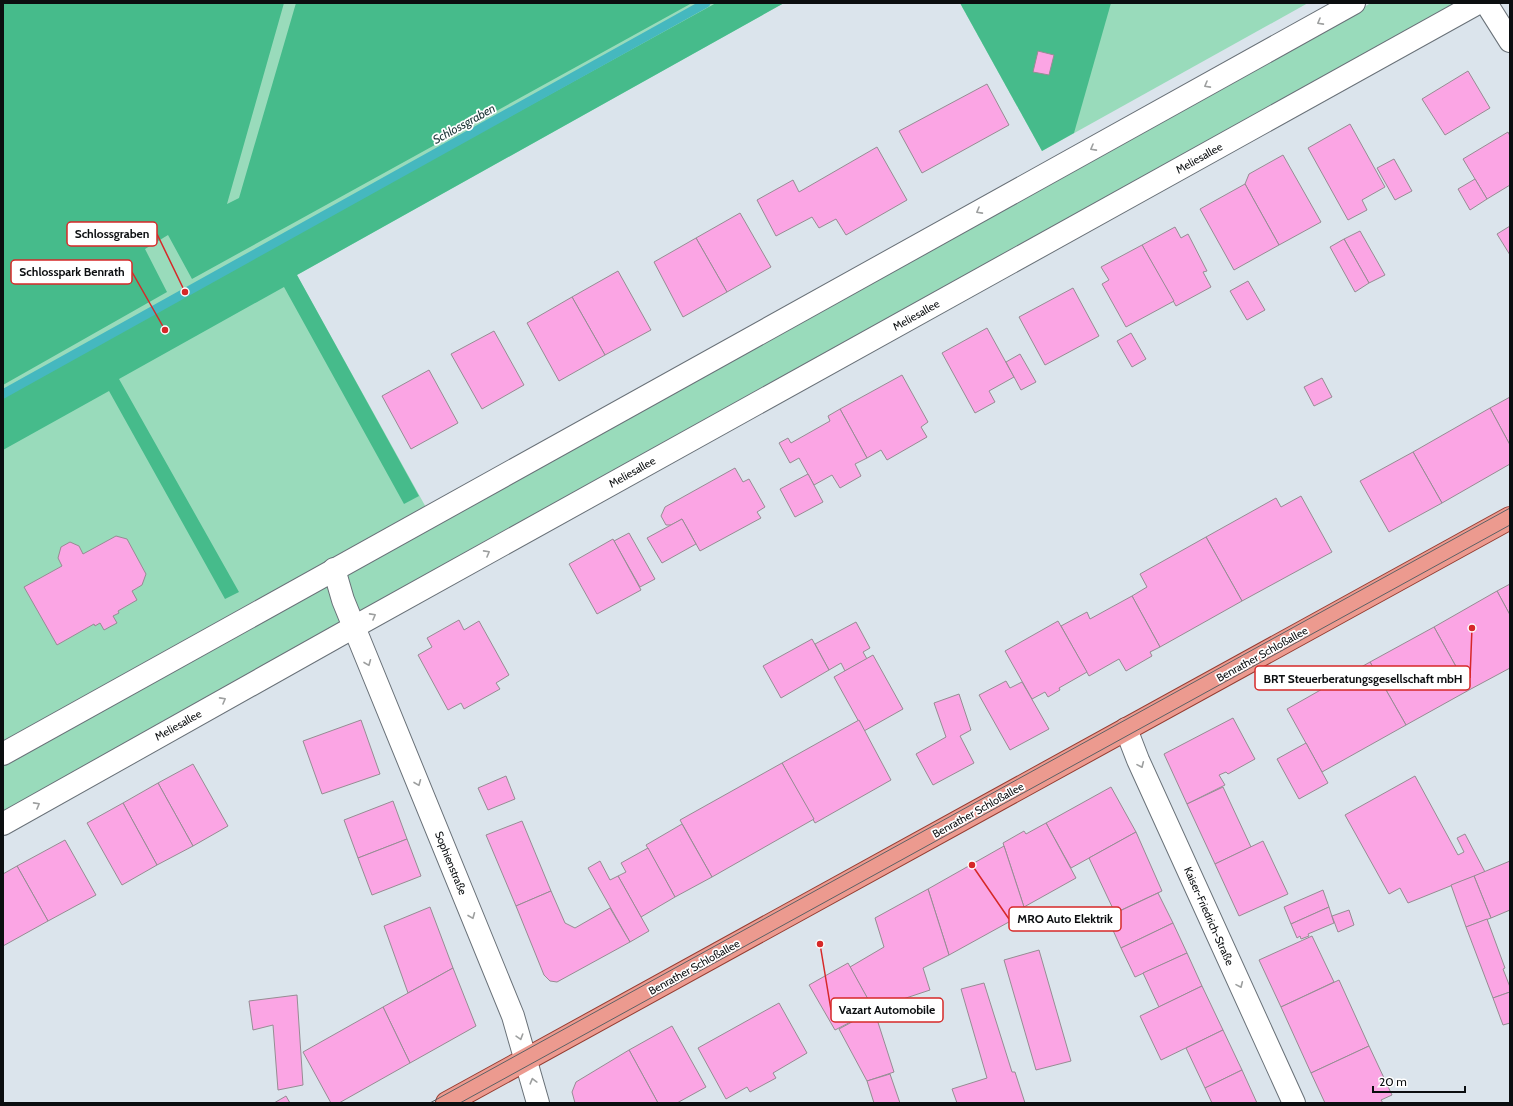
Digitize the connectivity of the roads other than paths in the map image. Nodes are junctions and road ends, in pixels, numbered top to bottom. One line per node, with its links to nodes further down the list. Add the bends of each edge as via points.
1 (1354, 3): 6 (street, one-way to 6)
2 (1478, 3): 7 (street, Meliesallee, one-way to 2)
3 (1486, 3): 4 (street)
4 (1510, 41)
5 (1510, 518): 8 (main road, Benrather Schloßallee)
6 (334, 569): 7 (street); 9 (street)
7 (354, 627): 10 (street, Meliesallee, one-way to 7); 11 (street, Sophienstraße, one-way to 11, via 513,1016)
8 (1126, 729): 11 (main road, Benrather Schloßallee); 14 (street, Kaiser-Friedrich-Straße, one-way to 14)
9 (3, 754)
10 (3, 824)
11 (527, 1059): 12 (main road, Benrather Schloßallee); 13 (street, Sophienstraße, one-way to 11)
12 (447, 1103)
13 (538, 1103)
14 (1294, 1103)

